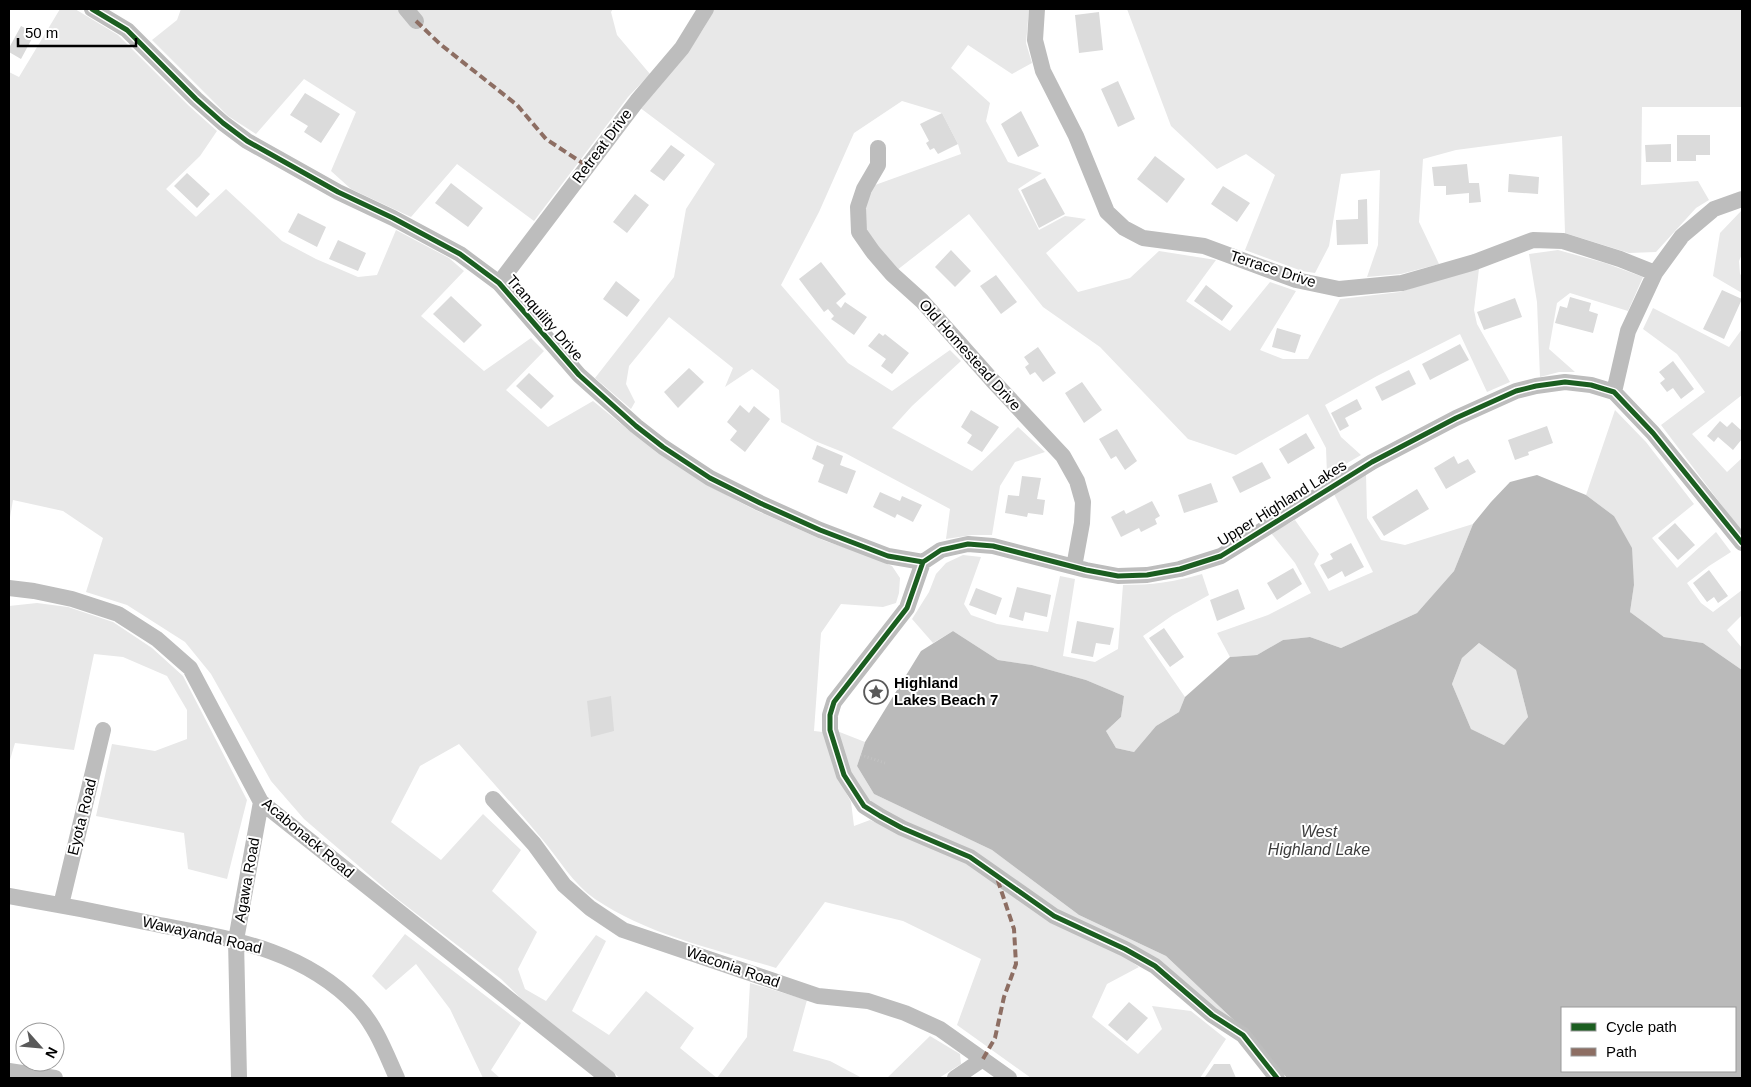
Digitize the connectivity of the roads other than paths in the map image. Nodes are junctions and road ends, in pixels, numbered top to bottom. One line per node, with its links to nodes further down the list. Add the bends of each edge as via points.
1 (92, 9): 7 (street, Tranquility Drive, via 127,30 196,99 247,141 460,254)
2 (706, 9): 7 (street, Retreat Drive, via 682,48 637,101)
3 (1038, 9): 6 (street, Terrace Drive, via 1035,40 1043,71 1076,136 1107,212 1124,228 1142,238 1204,246 1296,280 1339,289 1402,283 1475,262 1533,240 1563,241)
4 (878, 148): 11 (street, Old Homestead Drive, via 878,164 858,207 860,232 892,274 922,301 1064,456 1077,480 1082,502 1082,523)
5 (1742, 199): 6 (street, via 1714,209 1682,236)
6 (1655, 273): 8 (street, via 1628,331)
7 (499, 283): 10 (street, Tranquility Drive, via 579,375 663,447 710,478 777,511 888,556)
8 (1614, 392): 9 (street, via 1653,433); 11 (street, Upper Highland Lakes, via 1565,382 1516,392 1456,418 1372,462 1220,556 1180,569 1118,576)
9 (1742, 544)
10 (922, 562): 11 (street, Upper Highland Lakes, via 941,550 968,544 993,546); 27 (street, via 907,608 834,702 830,715 830,730 844,775 864,806 902,828 970,857 1054,916 1155,966 1212,1016 1242,1035)
11 (1074, 567)
12 (9, 588): 15 (street, Acabonack Road, via 72,599 118,614 158,639 190,668)
13 (103, 730): 17 (street, Eyota Road)
14 (493, 799): 19 (street, Waconia Road, via 534,844 564,885 590,908 623,930 818,996 868,1001 904,1013 940,1029)
15 (261, 802): 18 (street, Agawa Road); 24 (street, Acabonack Road)
16 (9, 896): 17 (street, Wawayanda Road)
17 (61, 905): 18 (street, Wawayanda Road)
18 (236, 940): 22 (street, Agawa Road); 23 (street, Wawayanda Road, via 281,954 323,976 358,1006 379,1037)
19 (983, 1059): 25 (street); 26 (street, Waconia Road)
20 (9, 1071): 21 (street)
21 (55, 1078)
22 (239, 1078)
23 (397, 1078)
24 (608, 1078)
25 (955, 1078)
26 (1009, 1078)
27 (1277, 1078)

